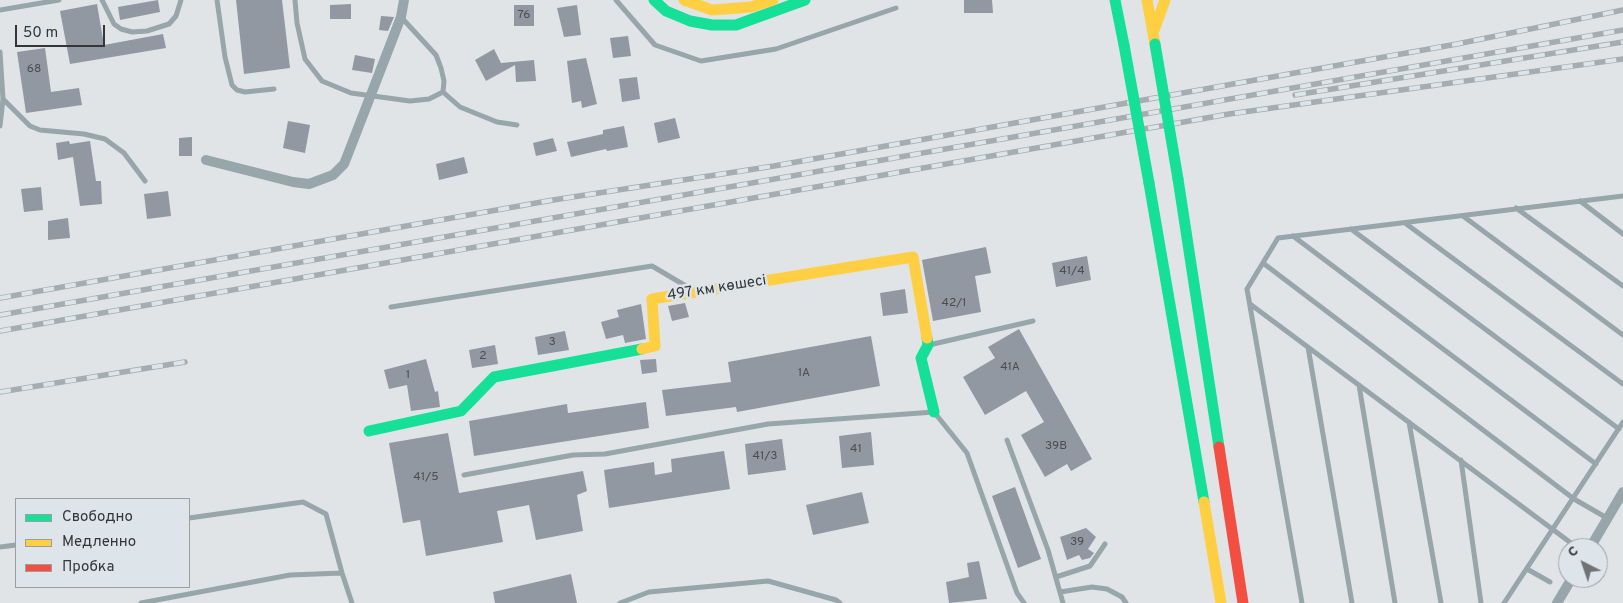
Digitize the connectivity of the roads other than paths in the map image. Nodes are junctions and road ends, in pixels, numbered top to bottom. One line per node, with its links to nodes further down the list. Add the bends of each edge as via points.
1 (60, 0): 17 (lane)
2 (102, 0): 3 (lane, via 114,24 132,32 169,24 176,16)
3 (181, 0)
4 (217, 0): 22 (lane, via 232,84 245,92)
5 (295, 0): 24 (lane, via 301,44 313,72 340,90)
6 (404, 0): 18 (street)
7 (616, 0): 16 (lane, via 655,45 701,61 776,50)
8 (654, 0): 11 (main road, via 666,11 712,26 736,25)
9 (684, 0): 10 (main road, via 712,10 751,7)
10 (773, 0)
11 (805, 0)
12 (1104, 0): 19 (main road)
13 (1115, 0): 19 (main road)
14 (1147, 0): 20 (main road)
15 (1165, 0): 20 (main road)
16 (896, 8)
17 (0, 10)
18 (401, 17): 23 (lane, via 436,55 444,81); 24 (street)
19 (1121, 28): 82 (main road, bridge)
20 (1154, 39): 83 (main road, bridge)
21 (0, 52): 25 (lane)
22 (274, 89)
23 (443, 92): 24 (lane, via 428,99 410,101); 26 (lane, via 460,107 497,122)
24 (370, 94): 28 (street, via 344,164 321,181 310,184 293,182)
25 (4, 99): 27 (lane); 29 (lane, via 30,126 40,130 105,139 124,153)
26 (517, 125)
27 (0, 126)
28 (206, 160)
29 (145, 181)
30 (1623, 196): 31 (lane)
31 (1579, 201): 32 (lane); 36 (lane)
32 (1516, 208): 33 (lane); 39 (lane)
33 (1463, 216): 34 (lane); 44 (lane)
34 (1405, 223): 35 (lane); 47 (lane)
35 (1351, 229): 37 (lane); 52 (lane)
36 (1623, 234)
37 (1293, 236): 38 (lane, via 1278,238); 56 (lane)
38 (1263, 263): 41 (lane, via 1247,289); 59 (lane)
39 (1623, 286)
40 (696, 292): 42 (lane, via 652,266); 45 (main road, 497 км көшесі, via 913,257); 53 (main road, 497 км көшесі, via 652,299 655,346 494,377 461,410)
41 (1250, 304): 46 (lane); 84 (lane)
42 (391, 308)
43 (1034, 320): 45 (lane)
44 (1623, 335)
45 (928, 345): 49 (main road, 497 км көшесі, via 921,358)
46 (1308, 347): 48 (lane); 85 (lane)
47 (1623, 384)
48 (1359, 385): 50 (lane); 86 (lane)
49 (934, 412): 57 (lane, via 768,424 605,454 573,455); 79 (lane, via 967,452 1017,593)
50 (1409, 422): 55 (lane); 87 (lane)
51 (1623, 422): 52 (lane)
52 (1618, 429): 56 (lane)
53 (369, 431)
54 (1007, 440): 70 (lane)
55 (1461, 460): 62 (lane); 88 (lane)
56 (1596, 464): 59 (lane)
57 (464, 475)
58 (1623, 492): 61 (street)
59 (1574, 499): 61 (lane); 62 (lane)
60 (190, 518): 69 (lane, via 303,502 326,514)
61 (1607, 518): 64 (street)
62 (1554, 529): 63 (lane); 68 (lane)
63 (1564, 538)
64 (1596, 538)
65 (1105, 544): 70 (lane, via 1090,566)
66 (15, 545): 67 (lane)
67 (0, 547)
68 (1527, 569): 71 (lane); 74 (lane)
69 (342, 573): 75 (lane, via 290,575); 76 (lane)
70 (1056, 577): 73 (lane)
71 (1550, 582)
72 (1566, 588): 89 (street)
73 (1060, 592): 80 (lane); 81 (lane, via 1092,587 1107,589)
74 (1507, 602)
75 (141, 603)
76 (352, 603)
77 (620, 603): 78 (lane, via 649,592 768,581)
78 (840, 603)
79 (1024, 603)
80 (1063, 603)
81 (1126, 603)
82 (1221, 603)
83 (1243, 603)
84 (1302, 603)
85 (1352, 603)
86 (1395, 603)
87 (1441, 603)
88 (1481, 603)
89 (1557, 603)

